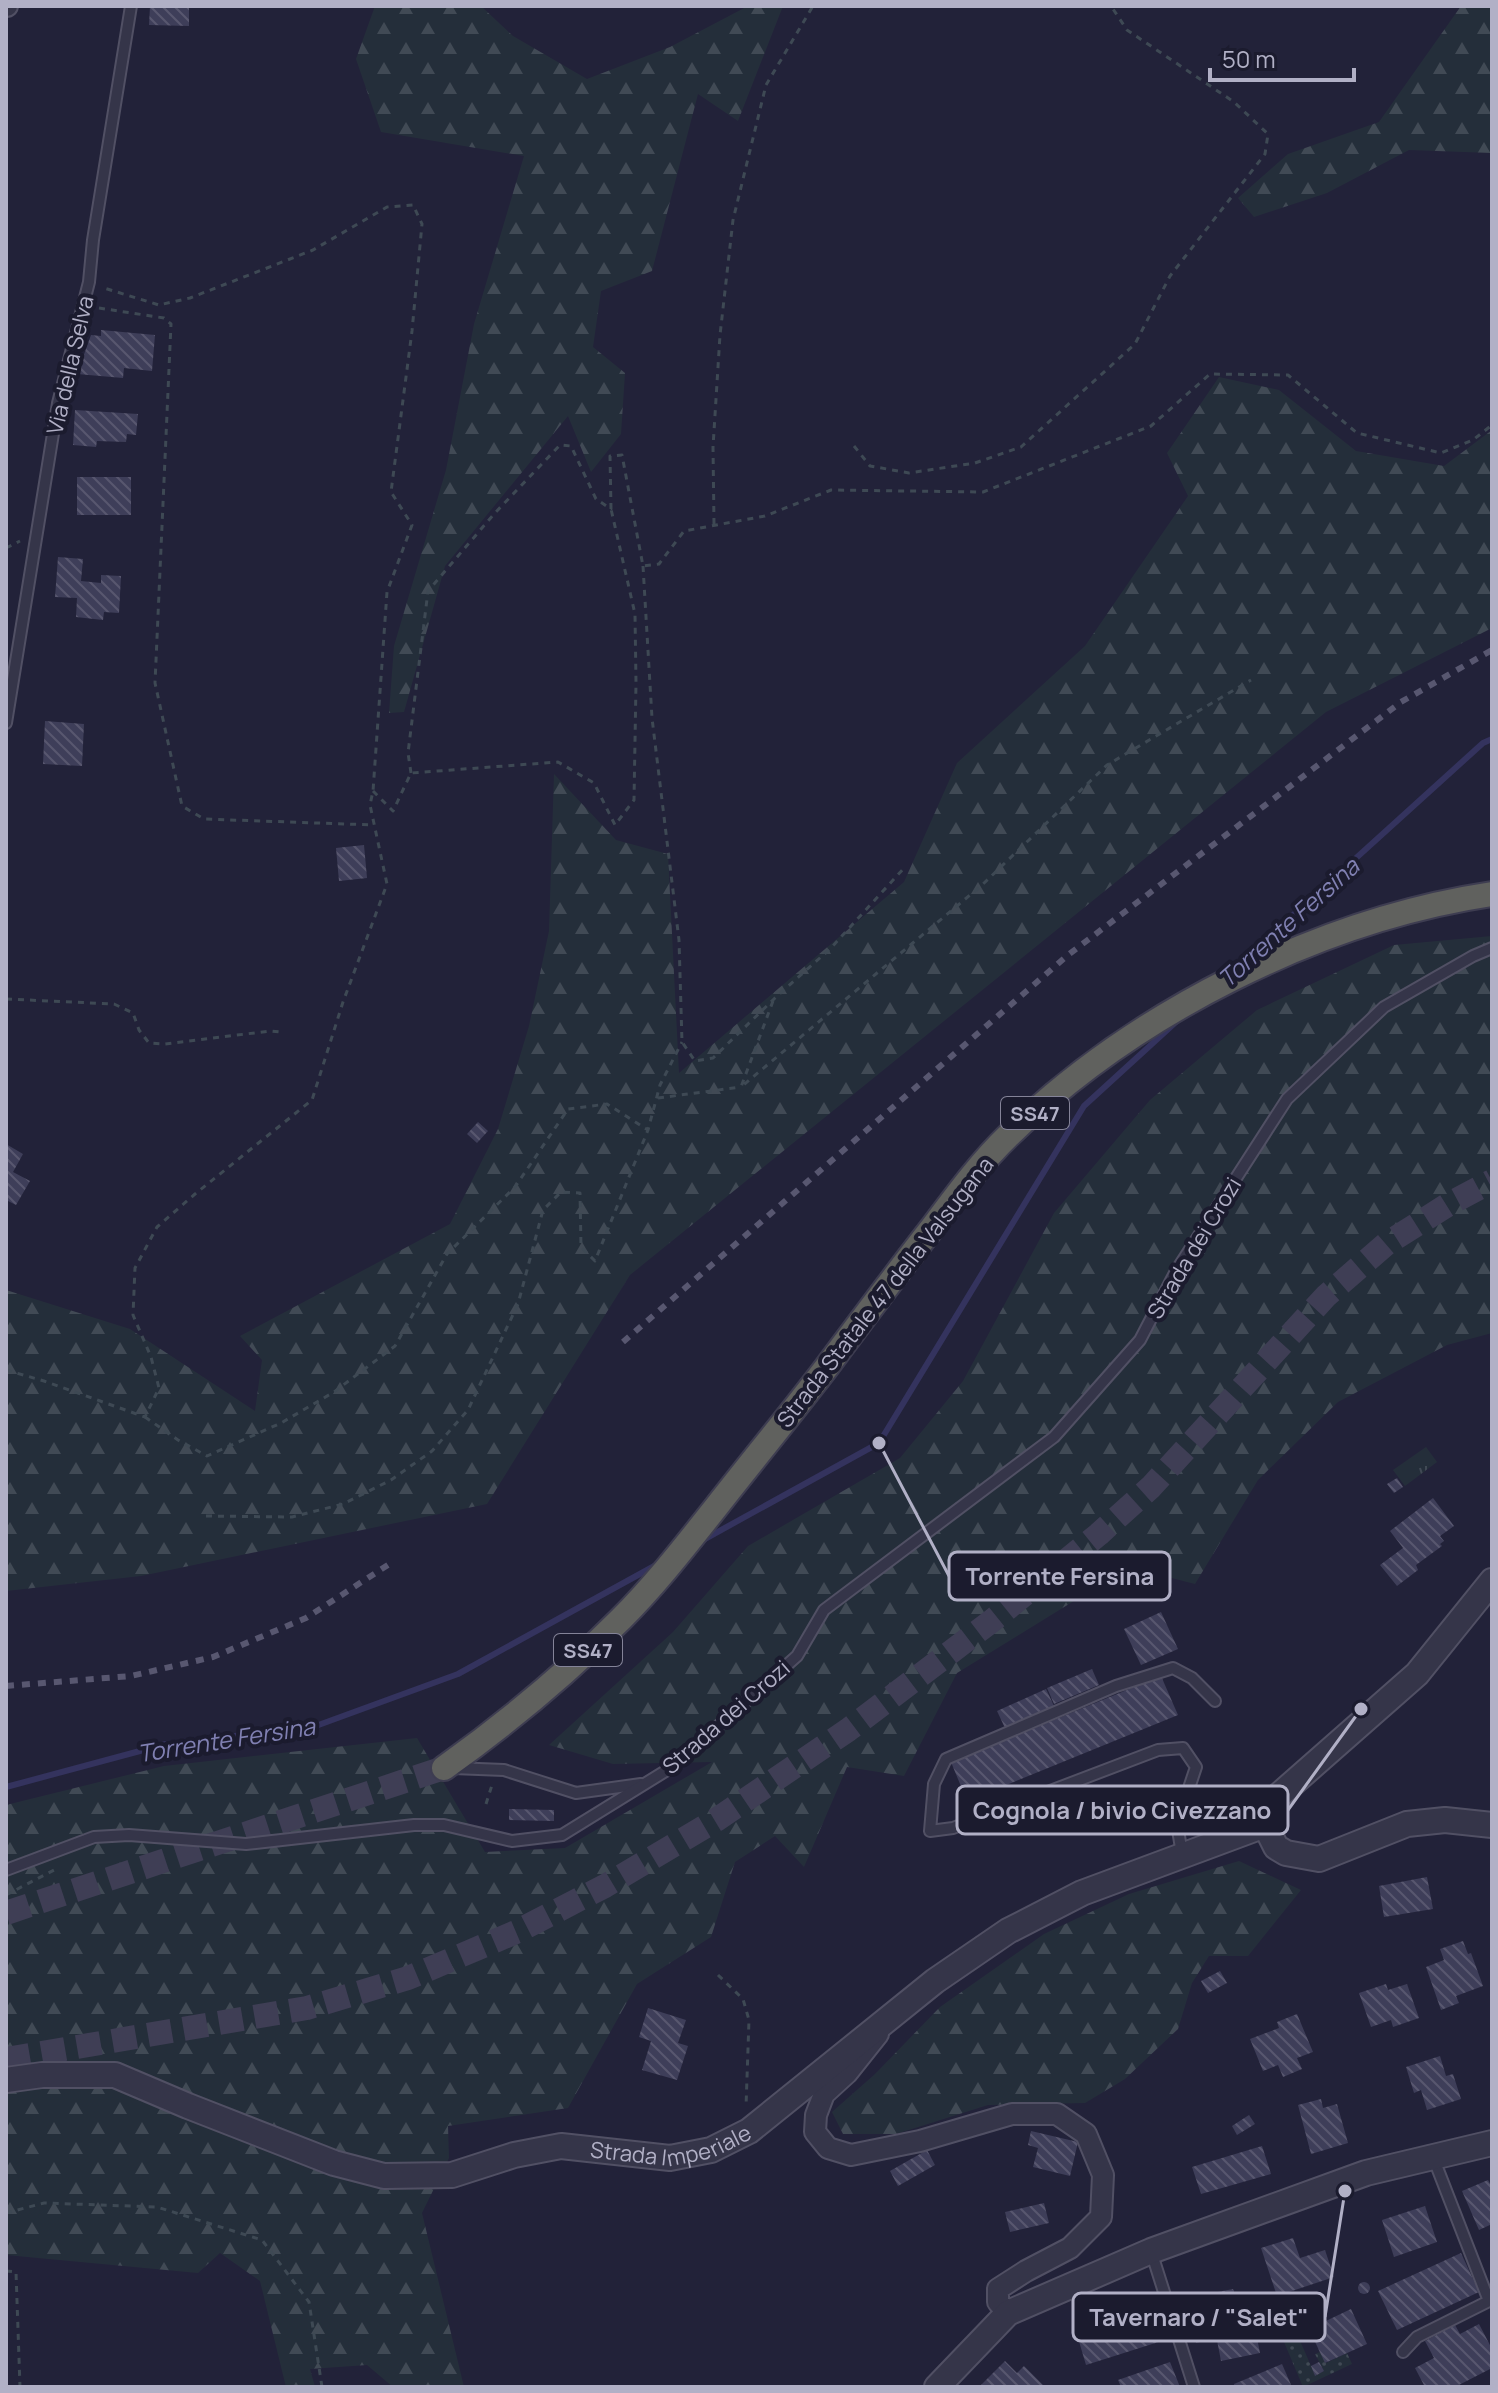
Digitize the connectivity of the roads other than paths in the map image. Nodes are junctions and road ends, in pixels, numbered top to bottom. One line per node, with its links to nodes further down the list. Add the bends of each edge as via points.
1 (131, 6): 2 (lane, Via della Selva, via 89,282 58,403)
2 (6, 723)
3 (1492, 894): 7 (highway, Strada Statale 47 della Valsugana / SS47, via 1370,924 1258,966 1153,1022 1055,1095 1007,1136 964,1186 808,1392 622,1618 540,1694)
4 (1492, 948): 8 (lane, Strada dei Crozi, via 1384,1007 1287,1099 1176,1271 1140,1340 1054,1437 824,1610 797,1656 672,1767)
5 (1492, 1581): 9 (street, via 1417,1674 1276,1798)
6 (1215, 1701): 11 (lane, via 1173,1668 1116,1686 946,1759 934,1784 930,1831 953,1828 1158,1750 1183,1748 1196,1767 1177,1824)
7 (444, 1768): 8 (lane, via 497,1770 576,1793)
8 (646, 1783): 12 (lane, Strada dei Crozi, via 562,1835 512,1841 444,1825 414,1825 246,1844 94,1837)
9 (1265, 1825): 10 (street, via 1276,1847 1319,1859 1407,1824 1445,1820); 11 (street, Strada Imperiale)
10 (1492, 1825)
11 (1182, 1856): 13 (street, Strada Imperiale, via 1082,1893 1008,1931)
12 (6, 1870)
13 (891, 2016): 14 (street, Strada Imperiale, via 749,2131 711,2150 670,2158 561,2146 452,2175 384,2176 334,2163 115,2075); 19 (street, via 824,2094 815,2132 828,2148 851,2155 1012,2114 1057,2114 1086,2134 1103,2175 1101,2217 1070,2248 998,2289 998,2302)
14 (6, 2080)
15 (1492, 2143): 16 (street)
16 (1432, 2156): 17 (street, via 1366,2173); 18 (lane)
17 (1151, 2251): 19 (street); 22 (lane)
18 (1491, 2300): 20 (lane, via 1417,2337)
19 (1008, 2313): 21 (street)
20 (1403, 2352)
21 (937, 2387)
22 (1194, 2387)

